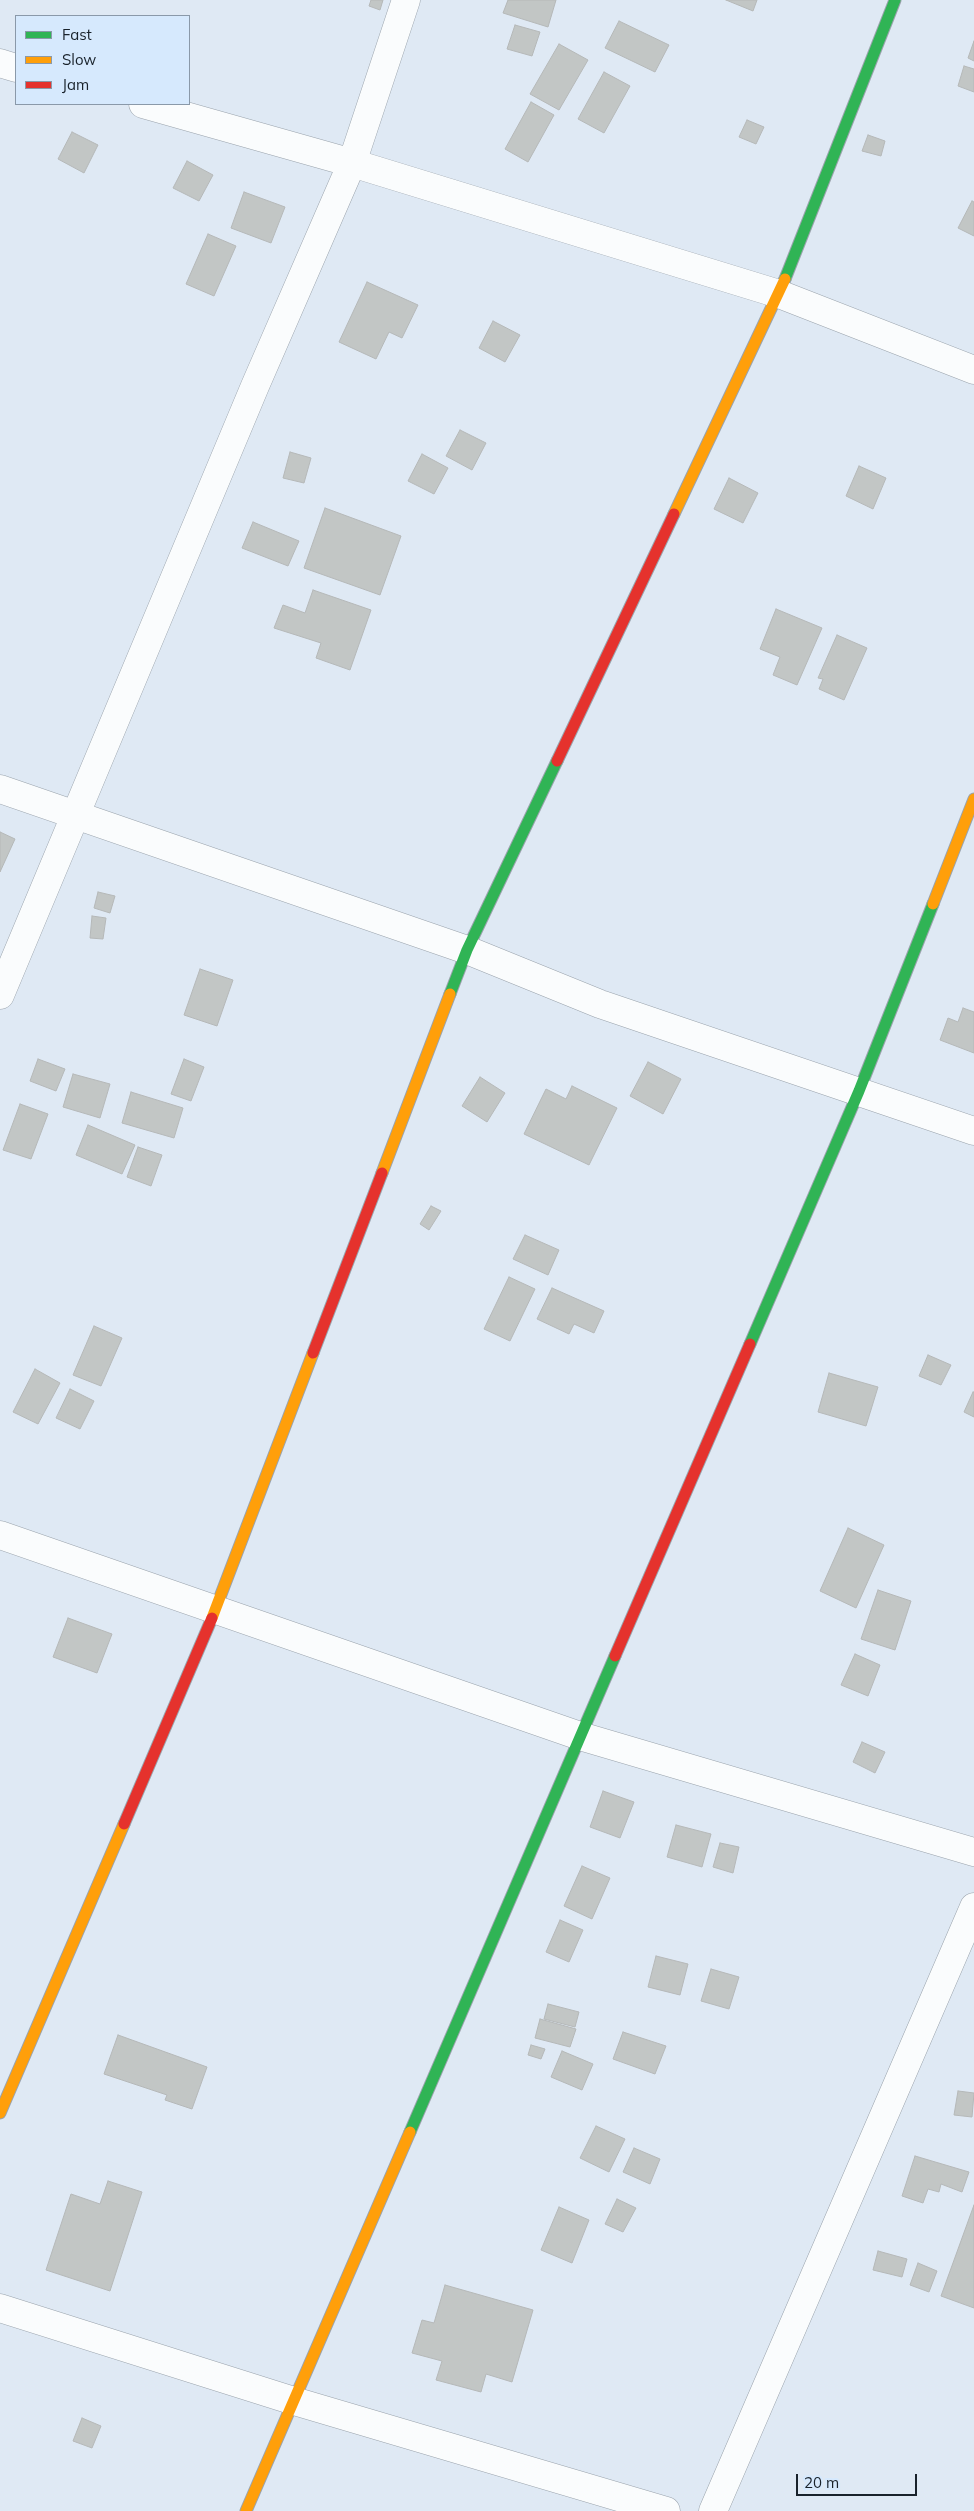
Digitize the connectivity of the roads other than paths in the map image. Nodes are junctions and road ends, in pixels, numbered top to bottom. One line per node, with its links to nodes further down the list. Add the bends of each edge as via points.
1 (406, 0): 6 (street)
2 (895, 0): 7 (street)
3 (0, 64): 4 (street)
4 (15, 68)
5 (147, 105): 6 (street)
6 (352, 163): 7 (street); 11 (street)
7 (779, 294): 8 (street); 12 (street)
8 (974, 370)
9 (0, 789): 11 (street)
10 (974, 799): 14 (street)
11 (75, 816): 12 (street); 13 (street)
12 (467, 950): 14 (street, via 600,1004); 17 (street)
13 (0, 995)
14 (859, 1091): 15 (street); 18 (street)
15 (974, 1131)
16 (0, 1536): 17 (street)
17 (215, 1610): 18 (street); 21 (street)
18 (580, 1736): 19 (street); 23 (street)
19 (974, 1852)
20 (974, 1907): 26 (street)
21 (0, 2112)
22 (0, 2308): 23 (street)
23 (294, 2400): 24 (street); 25 (street)
24 (246, 2511)
25 (666, 2511)
26 (713, 2511)

